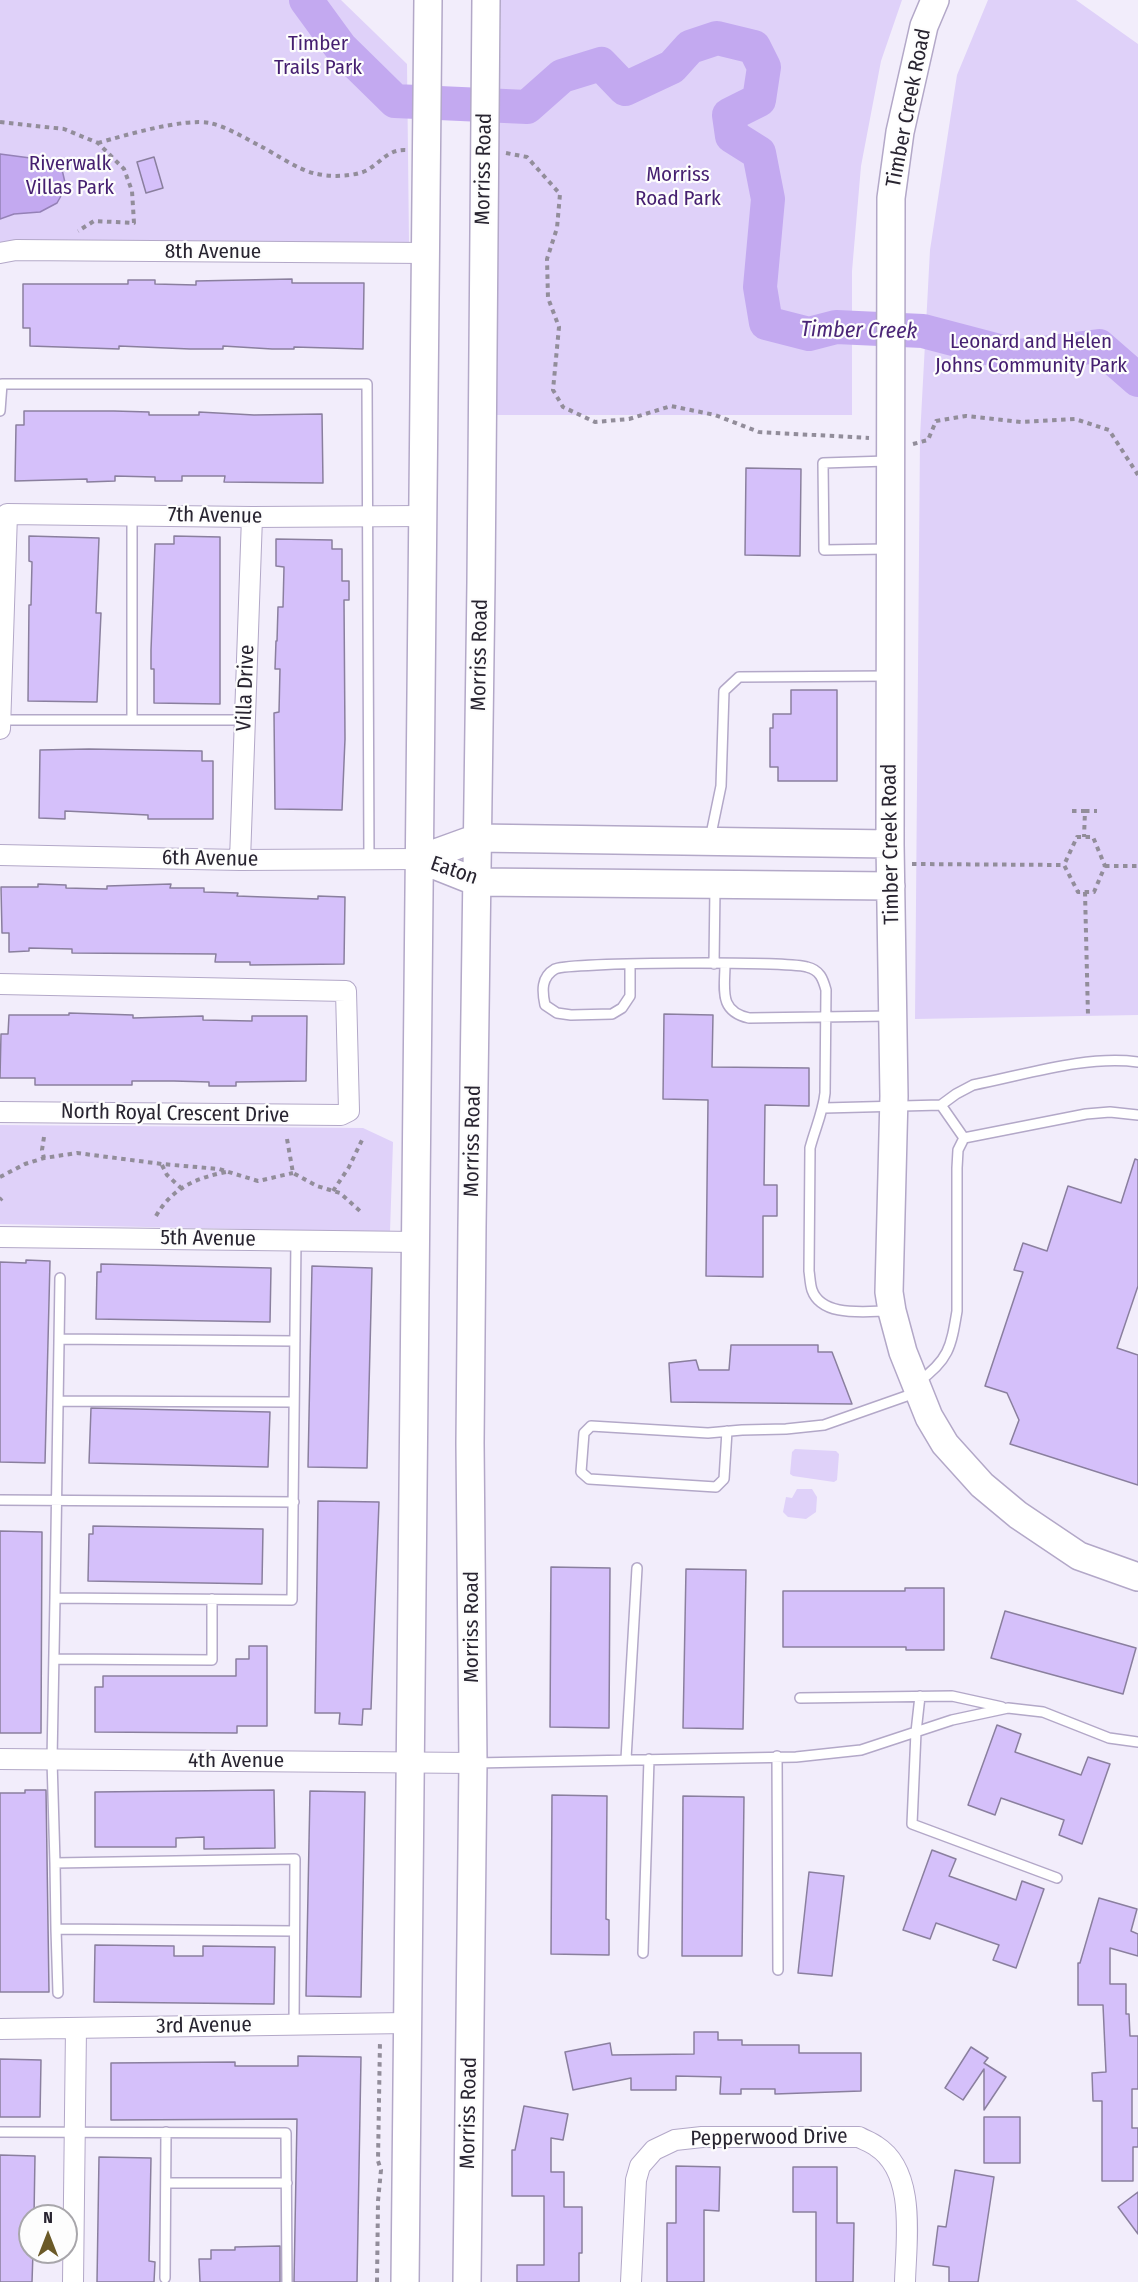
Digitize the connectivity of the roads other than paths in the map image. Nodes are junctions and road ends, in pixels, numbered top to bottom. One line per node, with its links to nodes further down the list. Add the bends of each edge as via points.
1 (486, 0): 18 (main road, Morriss Road)
2 (935, 0): 7 (main road, Timber Creek Road, via 924,26 900,132 891,198)
3 (428, 13): 5 (main road)
4 (0, 253): 5 (street, 8th Avenue)
5 (426, 253): 10 (main road)
6 (0, 411): 9 (lane, via 2,384 367,384)
7 (889, 461): 12 (main road, Timber Creek Road); 12 (lane, via 823,463 824,550)
8 (132, 516): 11 (street, 7th Avenue); 14 (street, 7th Avenue, via 7,514); 15 (lane)
9 (368, 516): 10 (street, 7th Avenue); 11 (street, 7th Avenue); 22 (lane)
10 (423, 516): 23 (main road)
11 (252, 517): 16 (street, Villa Drive)
12 (890, 549): 13 (main road, Timber Creek Road)
13 (890, 675): 19 (lane, via 740,677 724,691 721,786); 20 (main road, Timber Creek Road)
14 (0, 720): 15 (lane); 17 (street)
15 (132, 720): 16 (lane)
16 (245, 720): 24 (street, Villa Drive)
17 (0, 729)
18 (477, 838): 19 (main road, Eaton); 23 (main road, Eaton); 25 (main road, Morriss Road)
19 (710, 842): 20 (main road, Eaton)
20 (890, 844): 27 (main road, Timber Creek Road)
21 (0, 855): 24 (street, 6th Avenue)
22 (369, 859): 23 (street, 6th Avenue); 24 (street, 6th Avenue)
23 (419, 859): 25 (main road, Eaton); 43 (main road)
24 (240, 860)
25 (477, 882): 26 (main road, Eaton); 71 (main road, Morriss Road, via 470,1432)
26 (715, 886): 27 (main road, Eaton); 29 (lane)
27 (891, 886): 32 (main road, Timber Creek Road)
28 (630, 964): 28 (lane, via 555,968 544,979 545,1005 557,1013 571,1015 612,1014 630,996); 29 (lane)
29 (714, 964): 30 (lane)
30 (725, 964): 33 (lane, via 810,967 822,976); 33 (lane, via 724,997 736,1016)
31 (0, 984): 38 (street, North Royal Crescent Drive, via 346,991 349,1111 340,1115)
32 (893, 1016): 33 (lane); 37 (main road, Timber Creek Road)
33 (826, 1018): 36 (lane)
34 (1138, 1062): 35 (lane, via 1090,1061 973,1086)
35 (941, 1106): 37 (lane); 40 (lane)
36 (824, 1108): 37 (lane); 45 (lane, via 810,1148 812,1291 822,1304 837,1310)
37 (894, 1108): 45 (main road, Timber Creek Road, via 889,1292)
38 (0, 1112)
39 (1138, 1115): 40 (lane, via 1086,1114)
40 (964, 1138): 48 (lane, via 958,1150 957,1311 953,1333 936,1369)
41 (0, 1236): 42 (street, 5th Avenue)
42 (296, 1240): 43 (street, 5th Avenue); 47 (lane)
43 (416, 1242): 70 (main road)
44 (60, 1278): 46 (lane)
45 (892, 1311): 48 (main road, Timber Creek Road)
46 (60, 1339): 47 (lane); 49 (lane)
47 (295, 1341): 50 (lane)
48 (917, 1387): 51 (lane, via 824,1425); 56 (main road, Timber Creek Road, via 945,1444 1001,1502 1079,1556)
49 (58, 1401): 50 (lane); 53 (lane)
50 (294, 1402): 54 (lane)
51 (727, 1431): 51 (lane, via 724,1479 716,1487 590,1479 581,1472 584,1433 591,1426)
52 (0, 1500): 53 (lane)
53 (57, 1500): 54 (lane); 57 (lane)
54 (294, 1502): 58 (lane, via 292,1600)
55 (637, 1568): 67 (lane)
56 (1138, 1577)
57 (55, 1598): 58 (lane); 59 (lane)
58 (212, 1599): 59 (lane, via 212,1660)
59 (54, 1659): 69 (lane)
60 (920, 1696): 61 (lane); 62 (lane, via 952,1696); 63 (lane)
61 (800, 1698)
62 (1008, 1708): 63 (lane); 64 (lane, via 1043,1712 1109,1738)
63 (916, 1732): 65 (lane, via 861,1750); 73 (lane, via 912,1824)
64 (1138, 1742)
65 (777, 1756): 68 (lane); 77 (lane)
66 (0, 1759): 69 (street, 4th Avenue)
67 (626, 1759): 68 (lane); 71 (lane)
68 (649, 1759): 76 (lane)
69 (52, 1760): 70 (street, 4th Avenue); 72 (lane)
70 (410, 1763): 71 (street, 4th Avenue); 79 (main road)
71 (473, 1763): 92 (main road, Morriss Road)
72 (55, 1863): 74 (lane); 75 (lane, via 295,1858)
73 (1057, 1878)
74 (56, 1929): 75 (lane); 78 (lane)
75 (294, 1931): 80 (lane)
76 (643, 1953)
77 (778, 1970)
78 (58, 1993)
79 (407, 2023): 80 (street, 3rd Avenue); 91 (main road)
80 (294, 2025): 81 (street, 3rd Avenue)
81 (76, 2028): 82 (street, 3rd Avenue); 84 (street)
82 (0, 2029)
83 (0, 2132): 84 (lane)
84 (75, 2132): 85 (lane); 89 (street)
85 (166, 2132): 86 (lane); 87 (lane, via 286,2133)
86 (166, 2183): 87 (lane); 88 (lane)
87 (287, 2183): 90 (lane)
88 (165, 2278)
89 (73, 2282)
90 (287, 2282)
91 (405, 2282)
92 (467, 2282)
93 (631, 2282): 94 (street, Pepperwood Drive, via 640,2166 654,2150 675,2140 702,2137 859,2137 878,2147 902,2181 907,2210)
94 (905, 2282)

